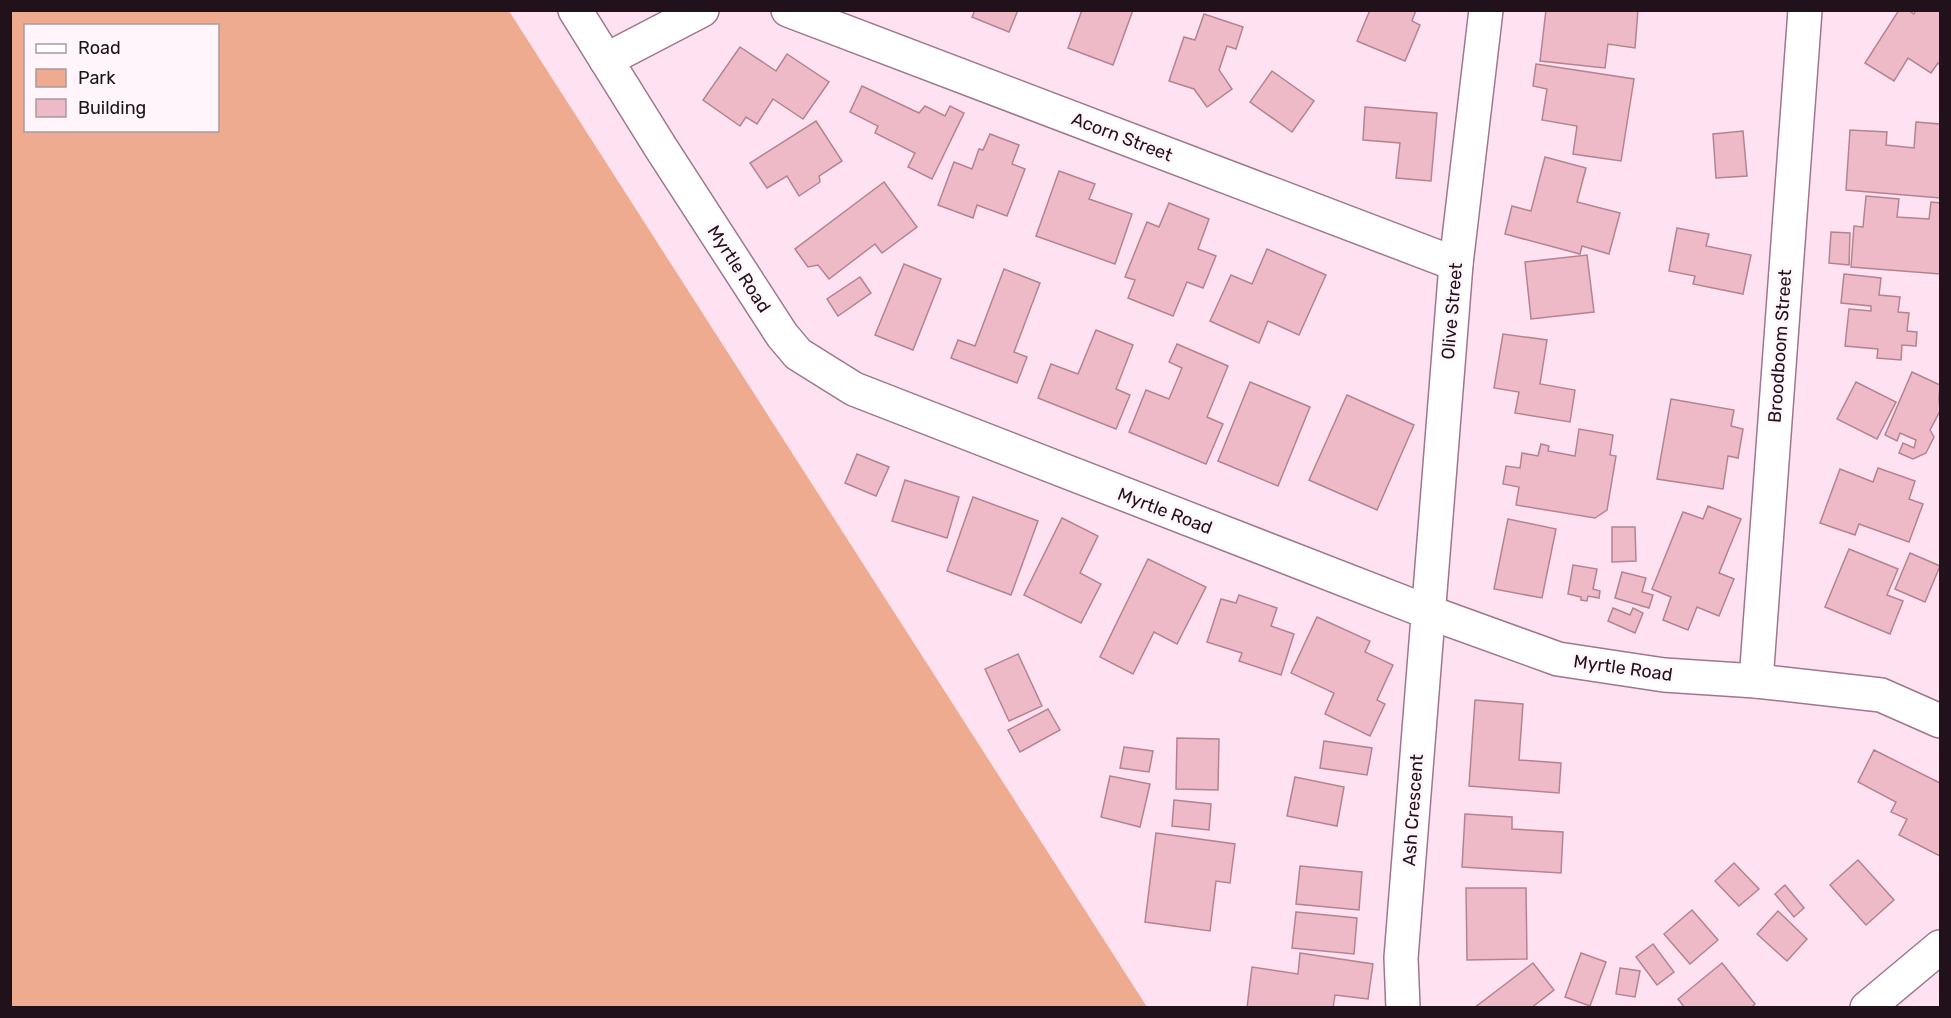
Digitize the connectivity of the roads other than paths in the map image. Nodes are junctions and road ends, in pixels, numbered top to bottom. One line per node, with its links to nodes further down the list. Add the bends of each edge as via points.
1 (575, 10): 6 (street, Myrtle Road)
2 (702, 10): 6 (street)
3 (788, 10): 7 (street, Acorn Street)
4 (1486, 10): 7 (street, Olive Street)
5 (1805, 10): 9 (street, Broodboom Street)
6 (606, 60): 8 (street, Myrtle Road, via 782,335 798,354 854,389)
7 (1456, 264): 8 (street, Olive Street)
8 (1428, 612): 9 (street, Myrtle Road, via 1558,659 1664,675); 12 (street, Ash Crescent, via 1401,958)
9 (1756, 681): 10 (street, Myrtle Road, via 1881,695)
10 (1941, 721)
11 (1941, 946): 13 (street)
12 (1404, 1008)
13 (1867, 1008)

